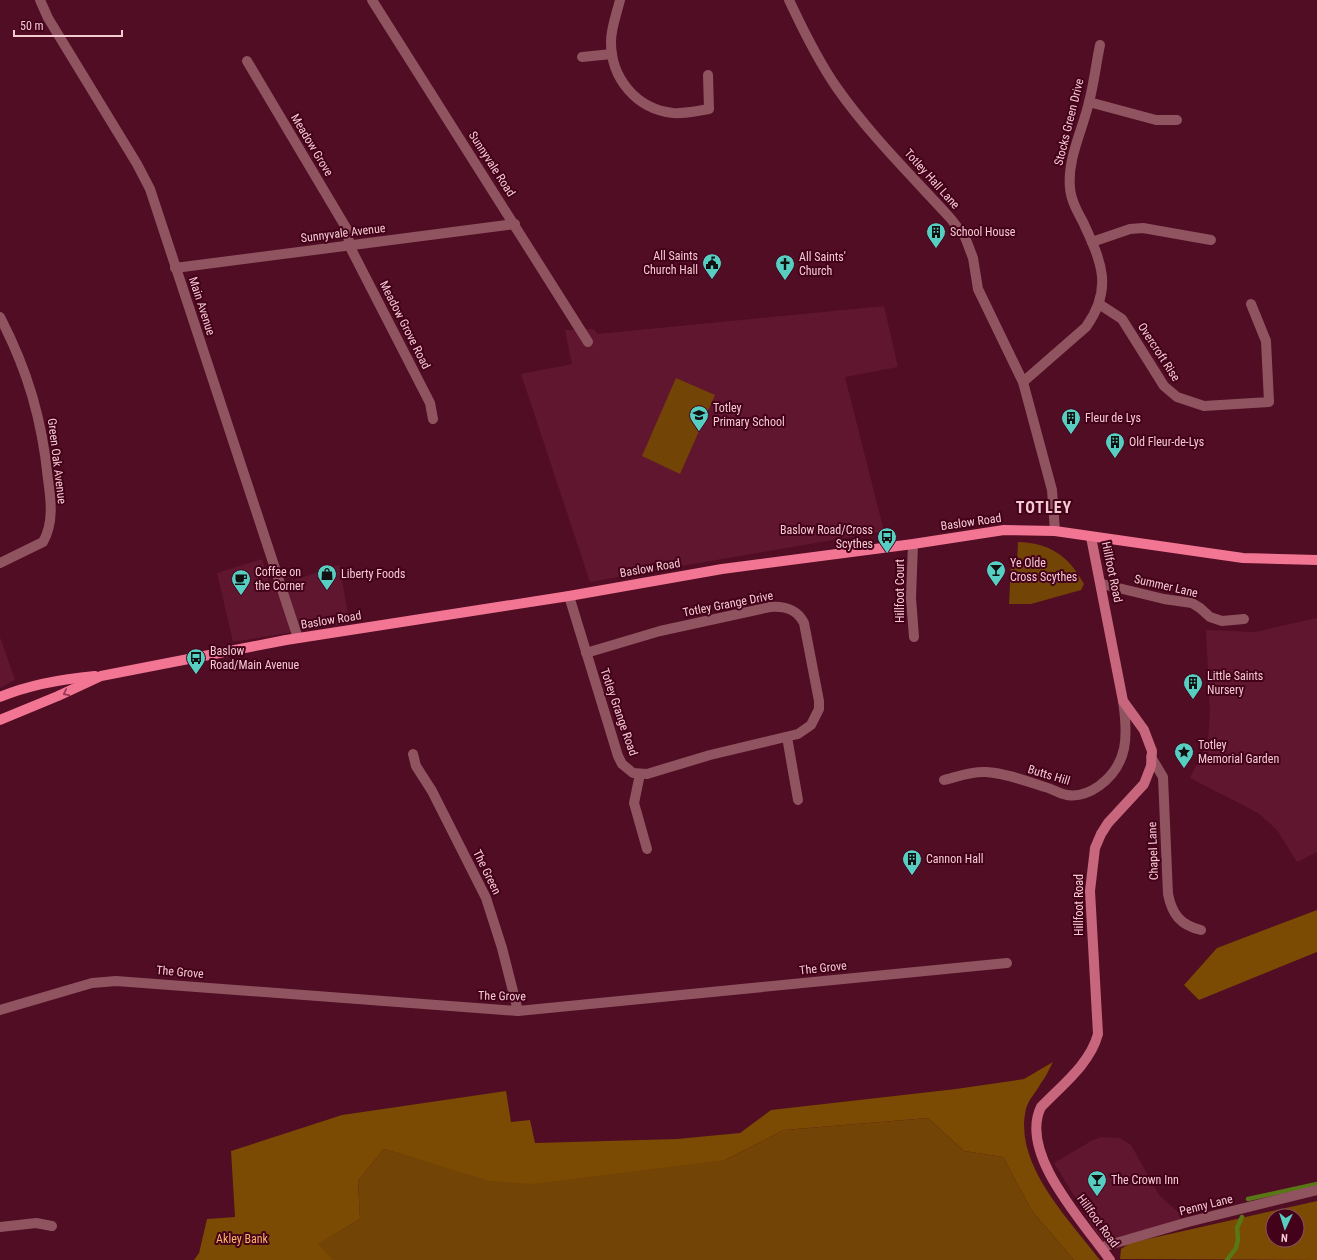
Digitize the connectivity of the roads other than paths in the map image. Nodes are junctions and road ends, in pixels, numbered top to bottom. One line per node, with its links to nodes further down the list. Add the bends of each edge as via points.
1 (40, 0): 16 (street, Main Avenue, via 144,176)
2 (372, 0): 12 (street, Sunnyvale Road)
3 (620, 0): 6 (street, via 612,28)
4 (789, 0): 21 (street, Totley Hall Lane, via 801,26 851,107 965,237 973,258 978,289)
5 (1100, 45): 10 (street, Stocks Green Drive)
6 (612, 54): 7 (street); 9 (street, via 621,80 639,100 654,108 673,113 709,110)
7 (582, 56)
8 (247, 61): 15 (street, Meadow Grove, via 348,231)
9 (708, 75)
10 (1089, 102): 11 (street, via 1156,120); 14 (street, Stocks Green Drive, via 1069,177 1071,197)
11 (1177, 120)
12 (515, 224): 15 (street, Sunnyvale Avenue); 20 (street, Sunnyvale Road)
13 (1211, 240): 14 (street, via 1143,228)
14 (1092, 242): 17 (street, Stocks Green Drive, via 1102,271 1103,290)
15 (349, 245): 16 (street, Sunnyvale Avenue); 22 (street, Meadow Grove Road, via 430,404)
16 (175, 268): 32 (street, Main Avenue)
17 (1099, 304): 18 (street, Overcroft Rise, via 1122,319 1170,392 1186,401 1204,406 1269,402 1266,340); 21 (street, Stocks Green Drive, via 1086,326)
18 (1251, 304)
19 (0, 317): 27 (street, Green Oak Avenue, via 37,408 42,428 50,497 49,527 43,542)
20 (588, 342)
21 (1023, 382): 23 (street, Totley Hall Lane, via 1052,490)
22 (433, 420)
23 (1055, 531): 24 (main road, Baslow Road); 25 (main road, Baslow Road, via 1004,530)
24 (1091, 537): 26 (main road, Baslow Road, via 1243,558); 28 (street, Hillfoot Road)
25 (913, 544): 29 (main road, Baslow Road, via 722,569); 31 (street, Hillfoot Court, via 911,598)
26 (1317, 560)
27 (0, 563)
28 (1102, 584): 30 (street, Summer Lane, via 1192,603 1210,617 1222,621); 36 (street, Hillfoot Road)
29 (569, 596): 32 (main road, Baslow Road); 33 (street, Totley Grange Road)
30 (1244, 619)
31 (914, 637)
32 (298, 638): 34 (main road, Baslow Road)
33 (586, 653): 38 (street, Totley Grange Drive, via 660,631 770,607 780,606 792,610 804,623 819,709 811,725 798,734); 41 (street, Totley Grange Road, via 618,756 627,769)
34 (101, 676): 35 (main road, via 39,683); 37 (main road, Baslow Road, one-way to 37)
35 (0, 697)
36 (1123, 701): 40 (street, Hillfoot Road, via 1144,730 1151,745); 42 (street, Butts Hill, via 1126,740 1120,761 1115,772 1107,780 1085,794 1066,795 1046,787 987,772 974,772)
37 (0, 720)
38 (787, 737): 41 (street, Totley Grange Drive); 43 (street)
39 (413, 754): 48 (street, The Green, via 416,766 432,791 486,898)
40 (1152, 757): 45 (street, Chapel Lane, via 1163,776 1170,904 1180,921); 52 (street, Hillfoot Road, via 1144,784 1108,822 1095,848 1090,891 1098,1028 1095,1045 1089,1057 1041,1107 1037,1122 1036,1141 1039,1152 1061,1192)
41 (640, 774): 44 (street, via 634,803)
42 (944, 780)
43 (798, 800)
44 (647, 849)
45 (1201, 930)
46 (1007, 963): 48 (street, The Grove)
47 (0, 1010): 48 (street, The Grove, via 92,983 116,981)
48 (518, 1011)
49 (1317, 1190): 52 (street, Penny Lane, via 1188,1222)
50 (52, 1226): 51 (street, via 36,1223)
51 (0, 1227)
52 (1102, 1247): 53 (street, Hillfoot Road)
53 (1110, 1260)

